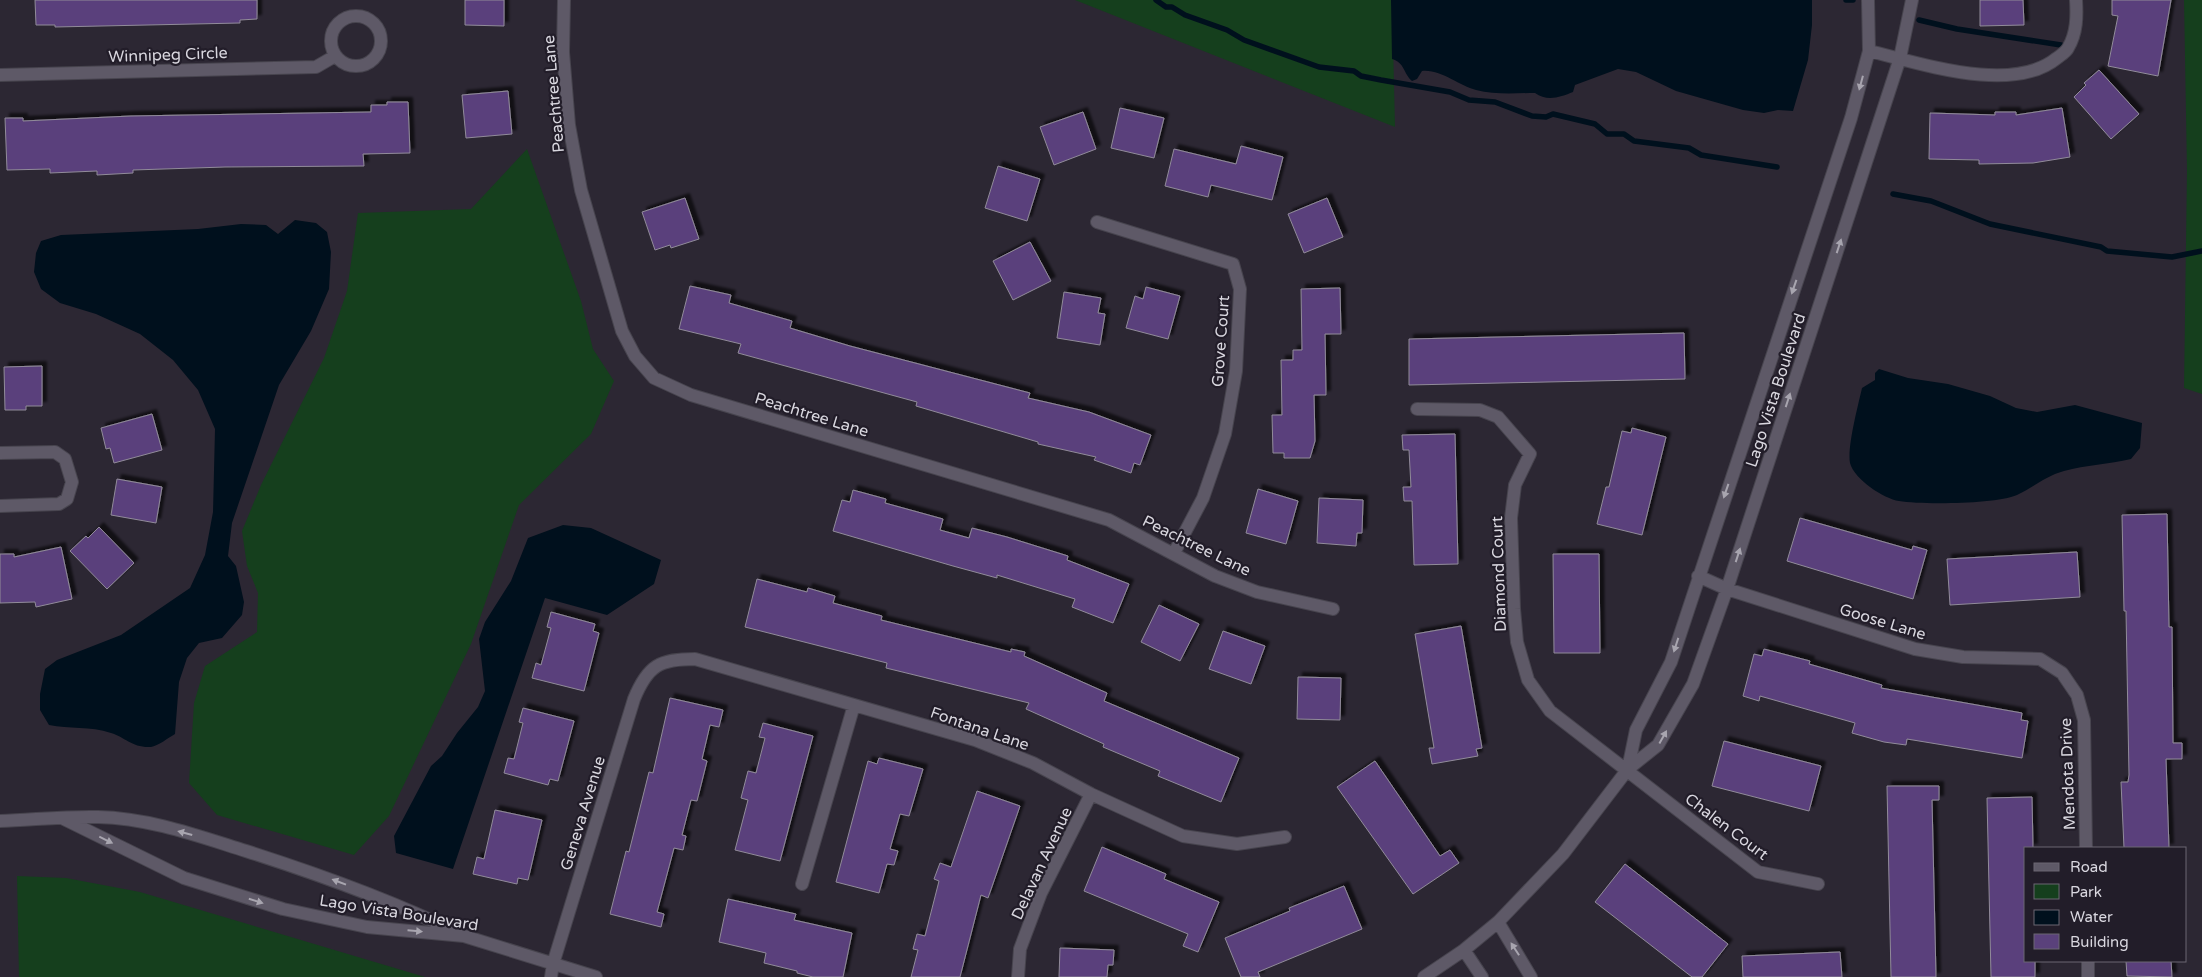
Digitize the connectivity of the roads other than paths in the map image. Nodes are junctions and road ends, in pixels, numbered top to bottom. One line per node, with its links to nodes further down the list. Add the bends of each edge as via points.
1 (564, 0): 13 (street, Peachtree Lane, via 563,52 569,125 581,190 622,331 635,356 654,378 692,396 1109,520)
2 (1868, 0): 5 (street, Lago Vista Boulevard)
3 (1912, 0): 7 (street, Lago Vista Boulevard)
4 (2076, 0): 7 (street, via 2077,23 2068,50 2048,65 2023,74 1970,74)
5 (1869, 51): 7 (street); 14 (street, Lago Vista Boulevard, one-way to 14, via 1851,118)
6 (335, 56): 6 (street, via 348,66 371,62 381,42 376,26 362,17 344,19 332,32 331,49); 8 (street, Winnipeg Circle, via 316,66)
7 (1900, 58): 15 (street, Lago Vista Boulevard, one-way to 7)
8 (0, 75)
9 (1097, 222): 13 (street, Grove Court, via 1234,264 1240,289 1236,371 1225,434 1203,498)
10 (1417, 408): 20 (street, Diamond Court, via 1480,410 1498,417 1530,454 1515,485 1511,518 1517,642 1528,680 1550,711)
11 (0, 453): 12 (street, via 55,452 65,459 72,482 67,499 59,504)
12 (0, 506)
13 (1174, 553): 16 (street, Peachtree Lane, via 1215,576 1257,592)
14 (1698, 576): 15 (street, Goose Lane); 20 (street, Lago Vista Boulevard, one-way to 20, via 1670,662 1636,730)
15 (1727, 588): 18 (street, Goose Lane, via 1915,650 1962,657 2040,659); 20 (street, Lago Vista Boulevard, one-way to 15, via 1658,745 1693,684)
16 (1333, 609)
17 (657, 666): 19 (street, Fontana Lane, via 673,659 695,659); 32 (street, Geneva Avenue, via 642,678 634,698)
18 (2062, 673): 25 (street, Mendota Drive, via 2077,695 2084,720)
19 (854, 705): 21 (street, Fontana Lane, via 975,740 1033,763); 26 (street)
20 (1628, 770): 27 (street, Chalen Court, via 1758,872); 28 (street, Lago Vista Boulevard, via 1563,854)
21 (1092, 794): 24 (street, Fontana Lane, via 1183,836 1237,844); 35 (street, Delavan Avenue, via 1041,893 1020,949)
22 (62, 818): 23 (street, Lago Vista Boulevard); 29 (street, one-way to 22, via 410,909 329,878 212,840 148,823 99,817); 29 (street, Lago Vista Boulevard, one-way to 29, via 184,878 283,909 367,927)
23 (0, 821)
24 (1285, 837)
25 (2086, 847)
26 (802, 884)
27 (1818, 884)
28 (1498, 922): 30 (street, Lago Vista Boulevard); 38 (street, one-way to 28)
29 (464, 936): 32 (street, Lago Vista Boulevard)
30 (1464, 950): 36 (street, Lago Vista Boulevard); 37 (street)
31 (2088, 962): 39 (street)
32 (553, 964): 33 (street, Geneva Avenue); 34 (street, Lago Vista Boulevard)
33 (551, 977)
34 (596, 977)
35 (1018, 977)
36 (1424, 977)
37 (1482, 977)
38 (1531, 977)
39 (2088, 977)

